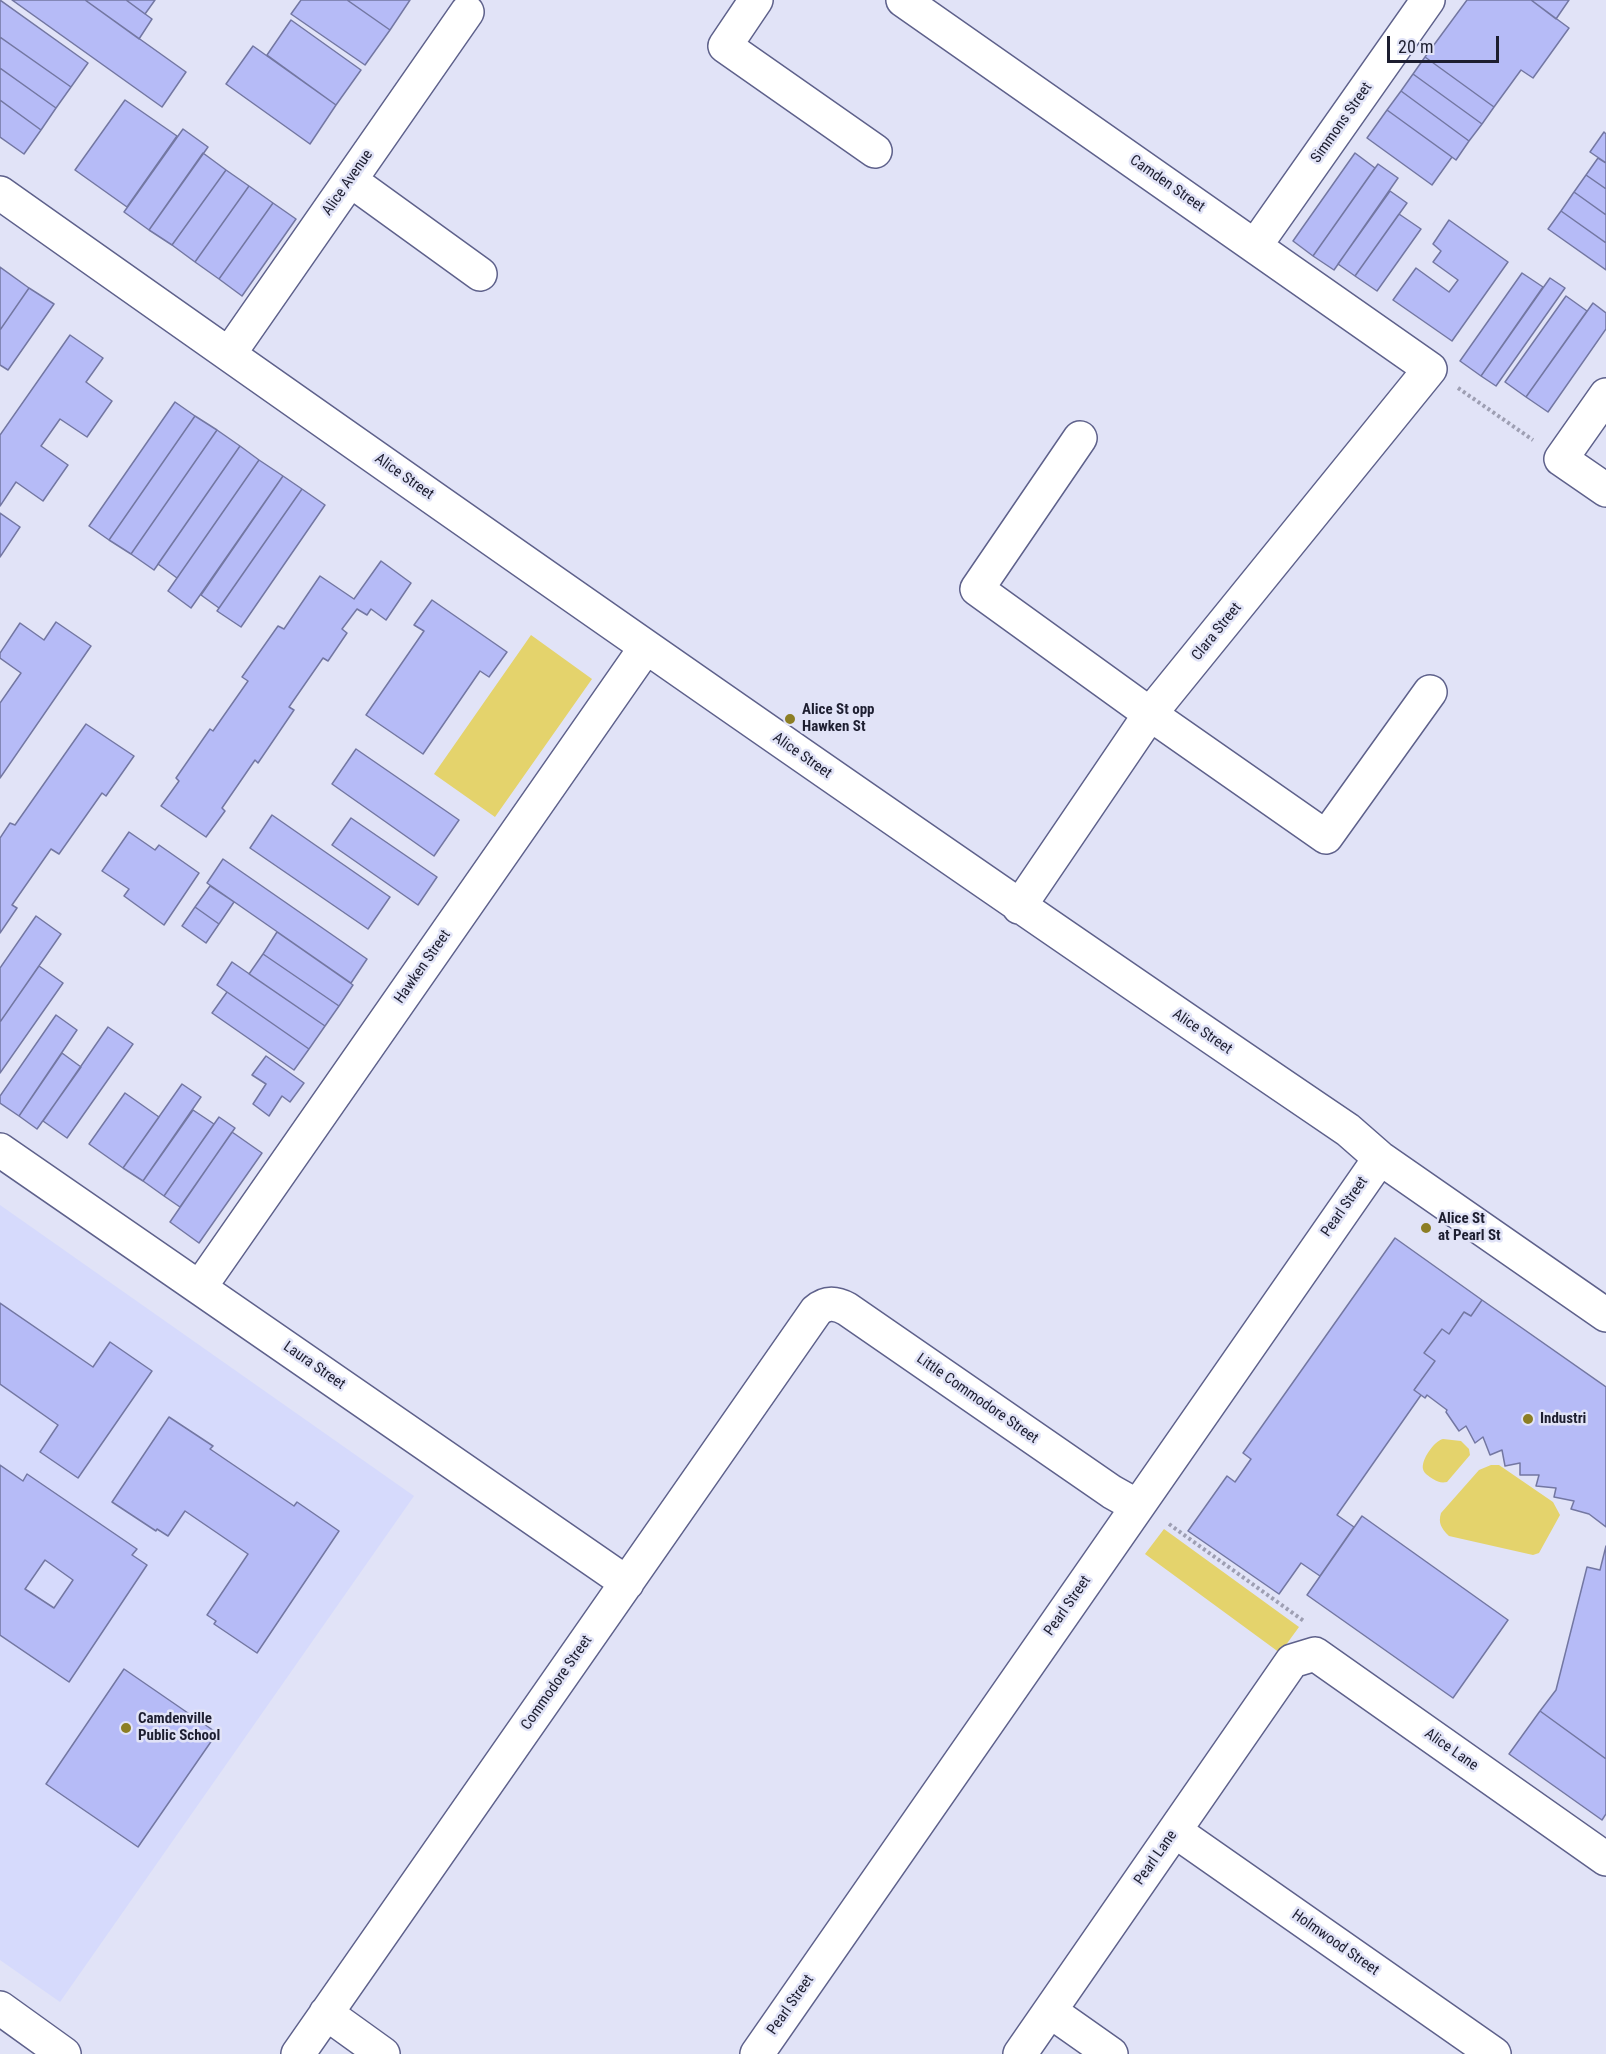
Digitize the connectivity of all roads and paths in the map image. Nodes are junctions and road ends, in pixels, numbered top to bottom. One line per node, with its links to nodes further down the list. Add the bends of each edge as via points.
1 (756, 0): 5 (street, via 725,46)
2 (903, 0): 8 (street, Camden Street)
3 (1428, 0): 8 (street, Simmons Street)
4 (467, 12): 6 (street, Alice Avenue)
5 (875, 151)
6 (350, 180): 9 (street); 10 (street, Alice Avenue)
7 (0, 192): 10 (street, Alice Street)
8 (1255, 246): 11 (street, Camden Street)
9 (480, 274)
10 (229, 354): 16 (street, Alice Street)
11 (1430, 369): 14 (path); 18 (street, Clara Street)
12 (1606, 395): 14 (street)
13 (1080, 438): 18 (street, via 977,589)
14 (1561, 459): 15 (street)
15 (1606, 490)
16 (646, 647): 19 (street, Alice Street); 22 (street, Hawken Street)
17 (1430, 692): 18 (street, via 1326,837)
18 (1150, 714): 19 (street, Clara Street)
19 (1019, 907): 21 (street, Alice Street, via 1348,1130)
20 (0, 1150): 22 (street, Laura Street)
21 (1380, 1158): 24 (street, Alice Street); 25 (street, Pearl Street)
22 (200, 1287): 26 (street, Laura Street)
23 (816, 1311): 25 (street, Little Commodore Street, via 822,1305 832,1304 847,1309); 26 (street, Commodore Street)
24 (1606, 1315)
25 (1137, 1506): 36 (street, Pearl Street)
26 (627, 1583): 32 (street, Commodore Street)
27 (1292, 1661): 28 (street, Pearl Lane); 29 (street, Alice Lane, via 1315,1654)
28 (1175, 1831): 31 (street, Pearl Lane); 39 (street, Holmwood Street)
29 (1606, 1859)
30 (0, 2008): 33 (street)
31 (1050, 2011): 37 (street, Pearl Lane); 38 (street)
32 (326, 2013): 34 (street, Commodore Street); 35 (street)
33 (64, 2054)
34 (298, 2054)
35 (383, 2054)
36 (757, 2054)
37 (1020, 2054)
38 (1111, 2054)
39 (1494, 2054)

